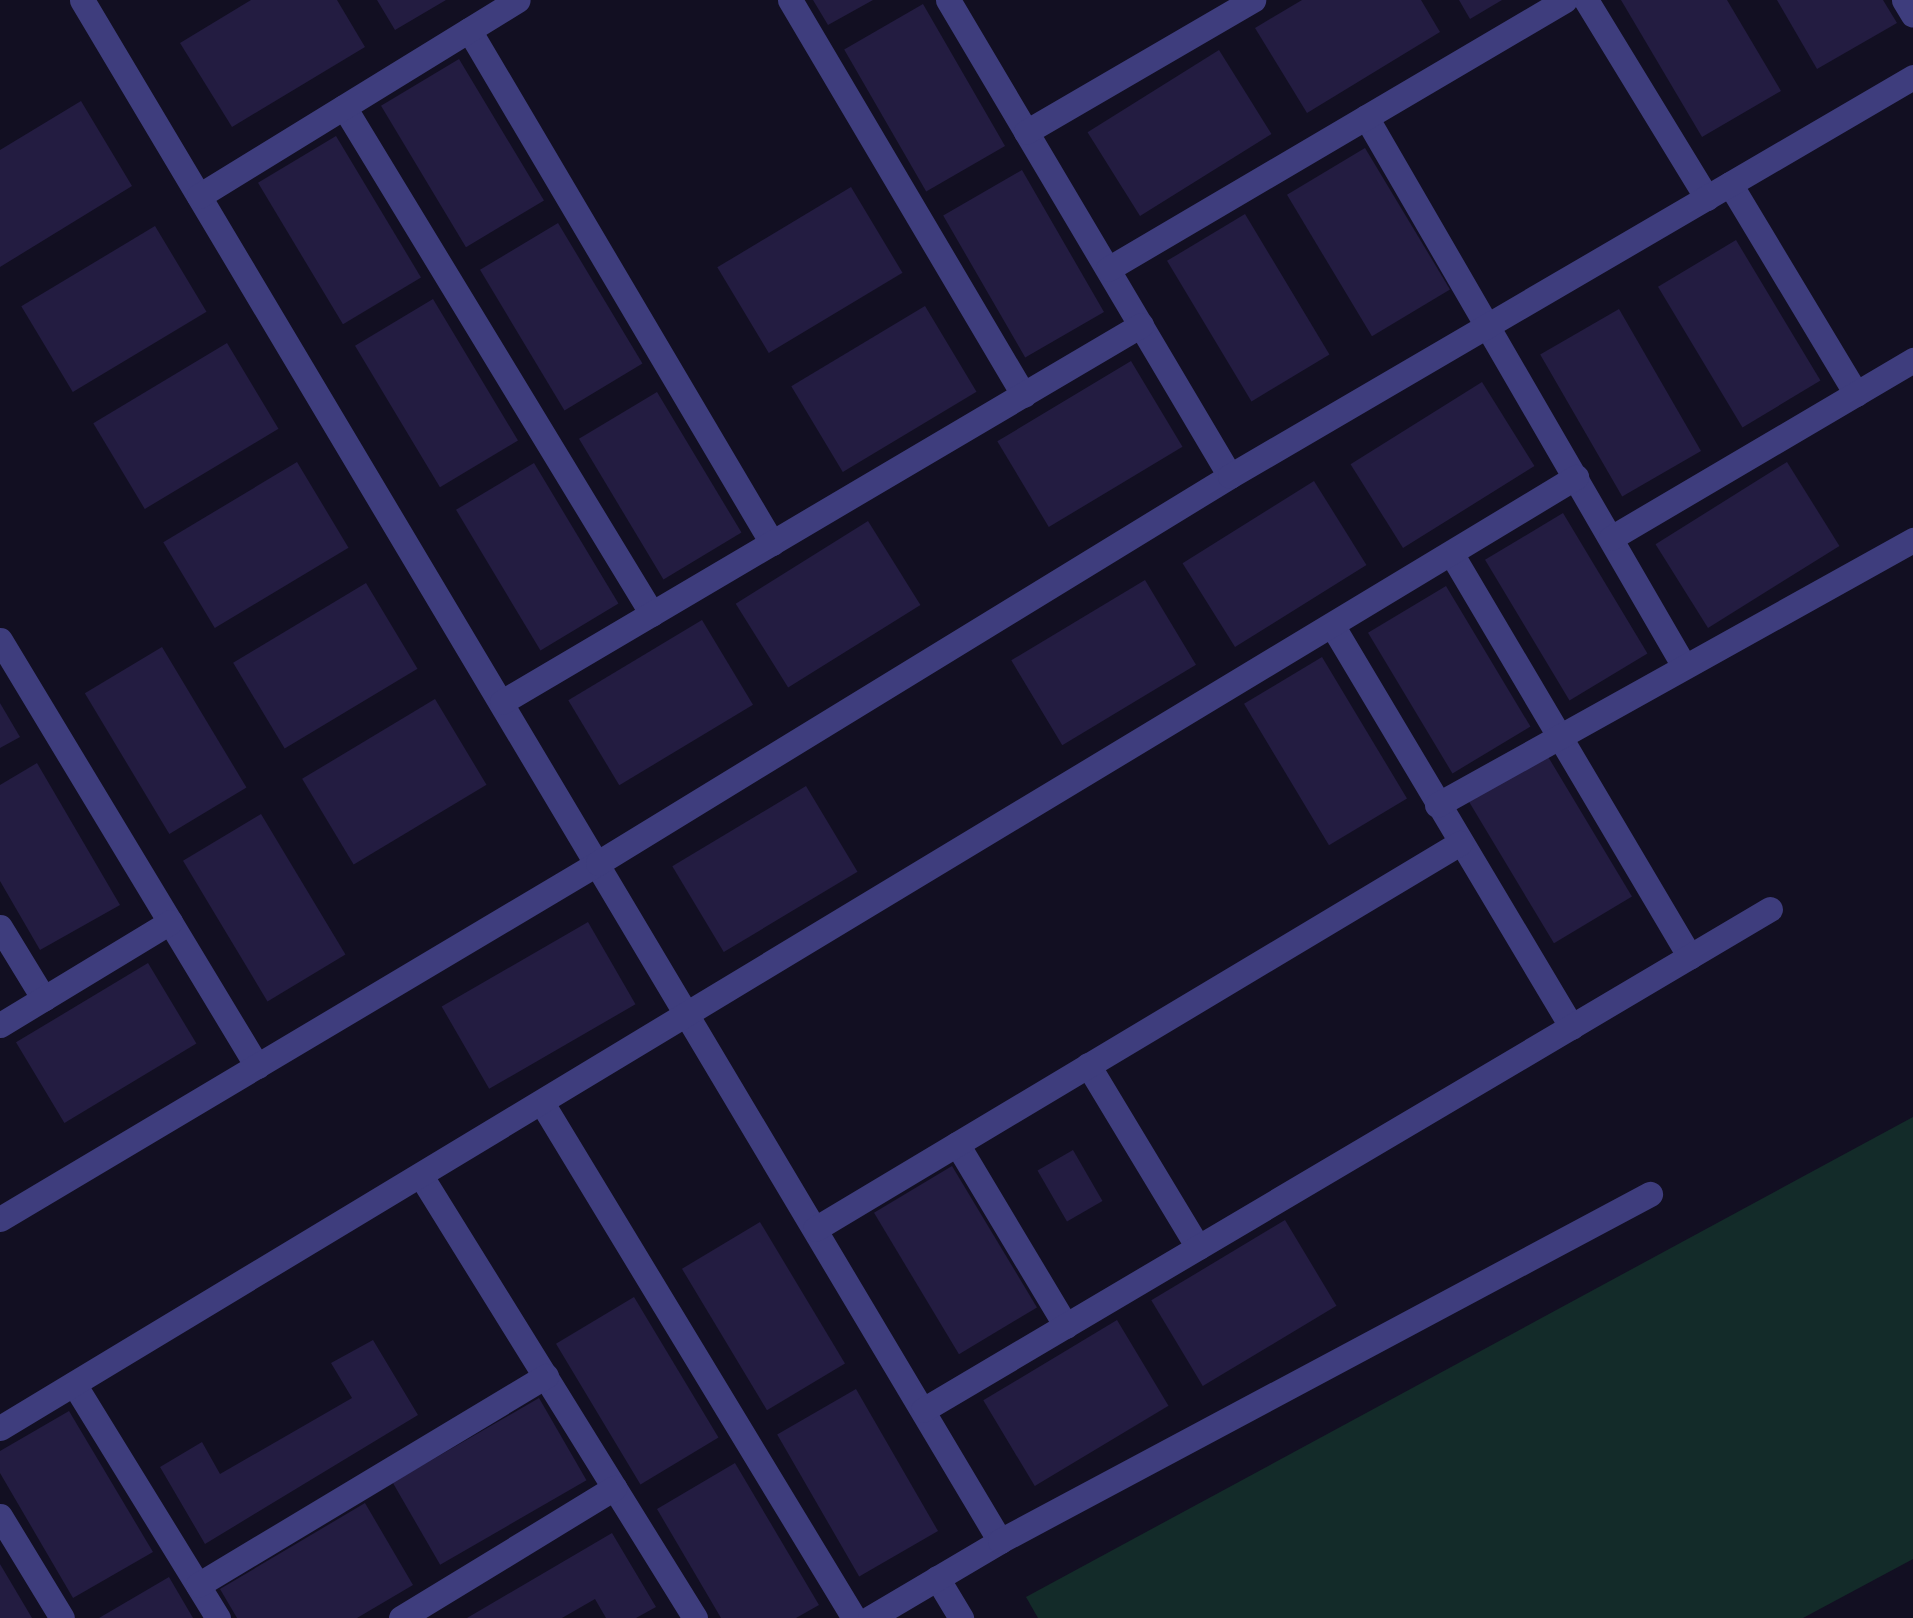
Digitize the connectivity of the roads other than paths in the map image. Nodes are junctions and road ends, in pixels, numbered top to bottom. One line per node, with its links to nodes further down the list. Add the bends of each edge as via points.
1 (82, 0): 16 (street)
2 (518, 0): 10 (street)
3 (790, 0): 23 (street)
4 (948, 0): 14 (street)
5 (1253, 0): 14 (street)
6 (1565, 0): 13 (street)
7 (1586, 0): 17 (street)
8 (1904, 0): 9 (street)
9 (1913, 15)
10 (469, 30): 12 (street); 28 (street)
11 (1913, 78): 15 (street)
12 (344, 106): 16 (street); 30 (street)
13 (1366, 117): 18 (street); 20 (street)
14 (1026, 132): 18 (street)
15 (1730, 184): 17 (street); 22 (street)
16 (199, 196): 34 (street)
17 (1706, 198): 20 (street)
18 (1108, 270): 19 (street)
19 (1141, 325): 23 (street); 24 (street)
20 (1489, 325): 24 (street); 25 (street)
21 (1913, 360): 22 (street)
22 (1856, 394): 26 (street)
23 (1024, 395): 28 (street)
24 (1230, 476): 38 (street)
25 (1576, 478): 26 (street); 29 (street)
26 (1611, 538): 33 (street)
27 (1913, 540): 33 (street)
28 (772, 543): 30 (street)
29 (1451, 553): 31 (street); 35 (street)
30 (652, 614): 34 (street)
31 (1332, 625): 36 (street); 44 (street)
32 (0, 640): 40 (street)
33 (1684, 666): 35 (street)
34 (502, 702): 38 (street)
35 (1560, 737): 36 (street); 42 (street)
36 (1437, 805): 37 (street)
37 (1460, 843): 46 (street); 47 (street)
38 (598, 863): 44 (street); 48 (street)
39 (1770, 910): 42 (street)
40 (170, 922): 43 (street); 48 (street)
41 (0, 927): 43 (street)
42 (1690, 957): 46 (street)
43 (44, 998): 45 (street)
44 (688, 1016): 49 (street); 54 (street)
45 (0, 1025)
46 (1572, 1026): 55 (street)
47 (1088, 1065): 50 (street); 55 (street)
48 (257, 1066): 53 (street)
49 (542, 1103): 51 (street); 70 (street)
50 (957, 1144): 54 (street); 56 (street)
51 (421, 1176): 57 (street); 58 (street)
52 (1650, 1194): 63 (street)
53 (1, 1217)
54 (815, 1228): 59 (street)
55 (1198, 1247): 56 (street)
56 (1066, 1326): 59 (street)
57 (546, 1376): 61 (street); 65 (street)
58 (74, 1384): 60 (street); 65 (street)
59 (923, 1410): 63 (street)
60 (0, 1428)
61 (614, 1488): 68 (street); 69 (street)
62 (0, 1516): 66 (street)
63 (1000, 1540): 64 (street)
64 (937, 1578): 71 (street); 72 (street)
65 (198, 1585): 67 (street)
66 (62, 1618)
67 (218, 1618)
68 (401, 1618)
69 (695, 1618)
70 (854, 1618)
71 (870, 1618)
72 (961, 1618)

